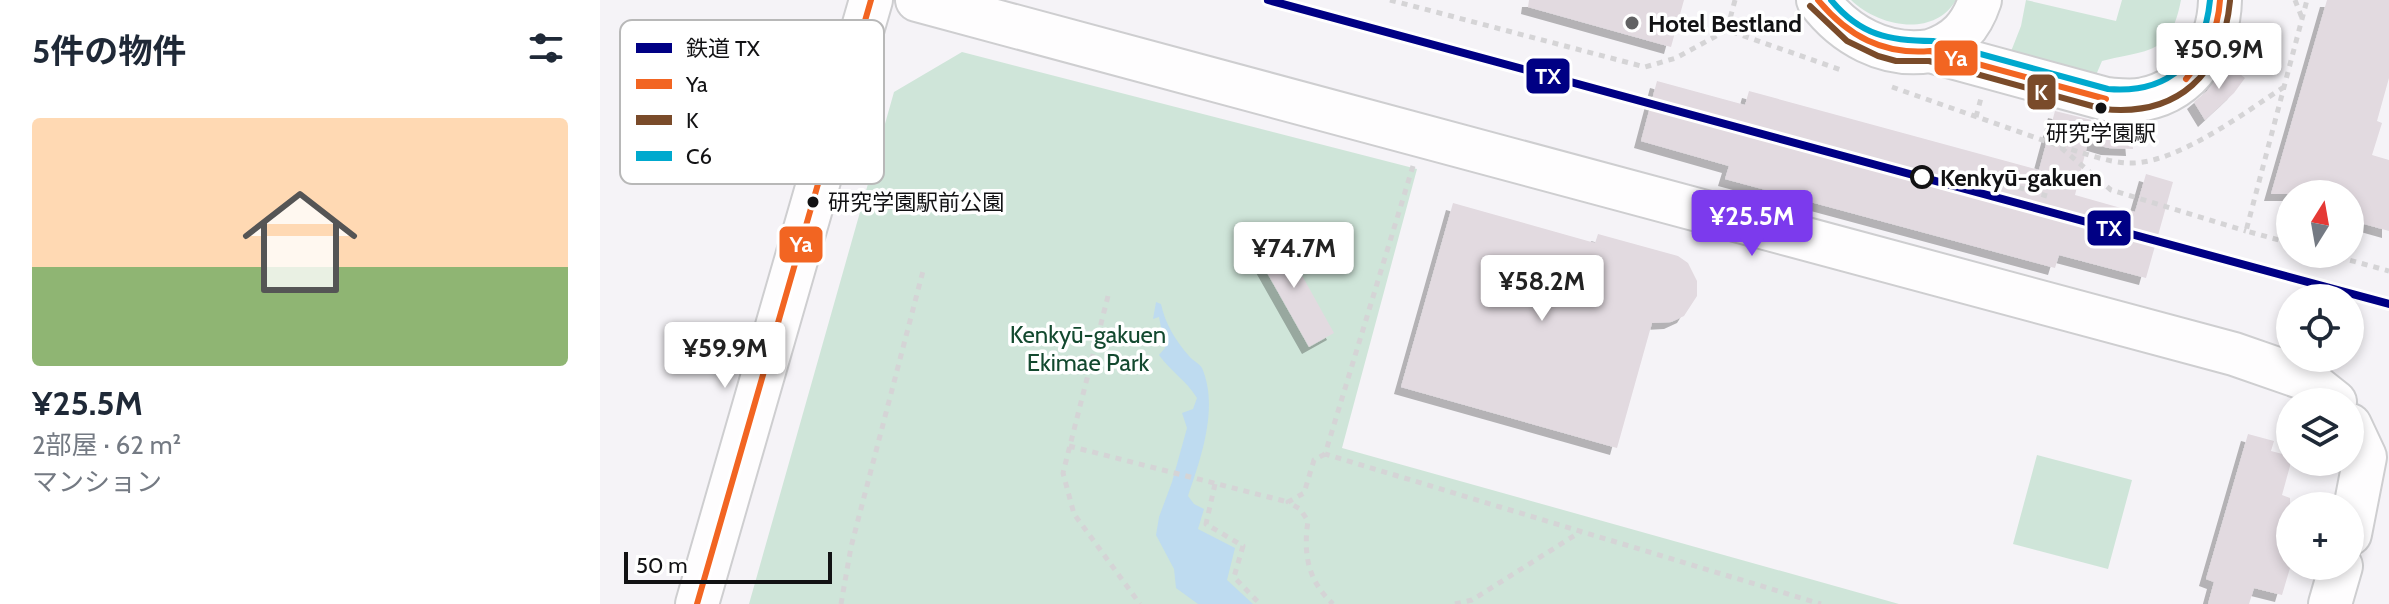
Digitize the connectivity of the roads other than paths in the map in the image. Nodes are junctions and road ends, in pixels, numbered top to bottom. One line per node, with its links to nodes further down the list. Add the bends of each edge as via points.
1 (871, 0): 6 (street)
2 (917, 0): 9 (street, via 2234,354 2306,379)
3 (1818, 0): 7 (street, via 1837,23 1867,43 1905,53)
4 (1980, 0): 7 (street, via 1958,38)
5 (2220, 0): 7 (street, via 2216,29 2199,65 2173,88 2142,100 2106,99)
6 (865, 20)
7 (1930, 51)
8 (818, 184): 11 (street)
9 (2317, 388)
10 (2337, 580): 12 (street)
11 (697, 604)
12 (2330, 604)

